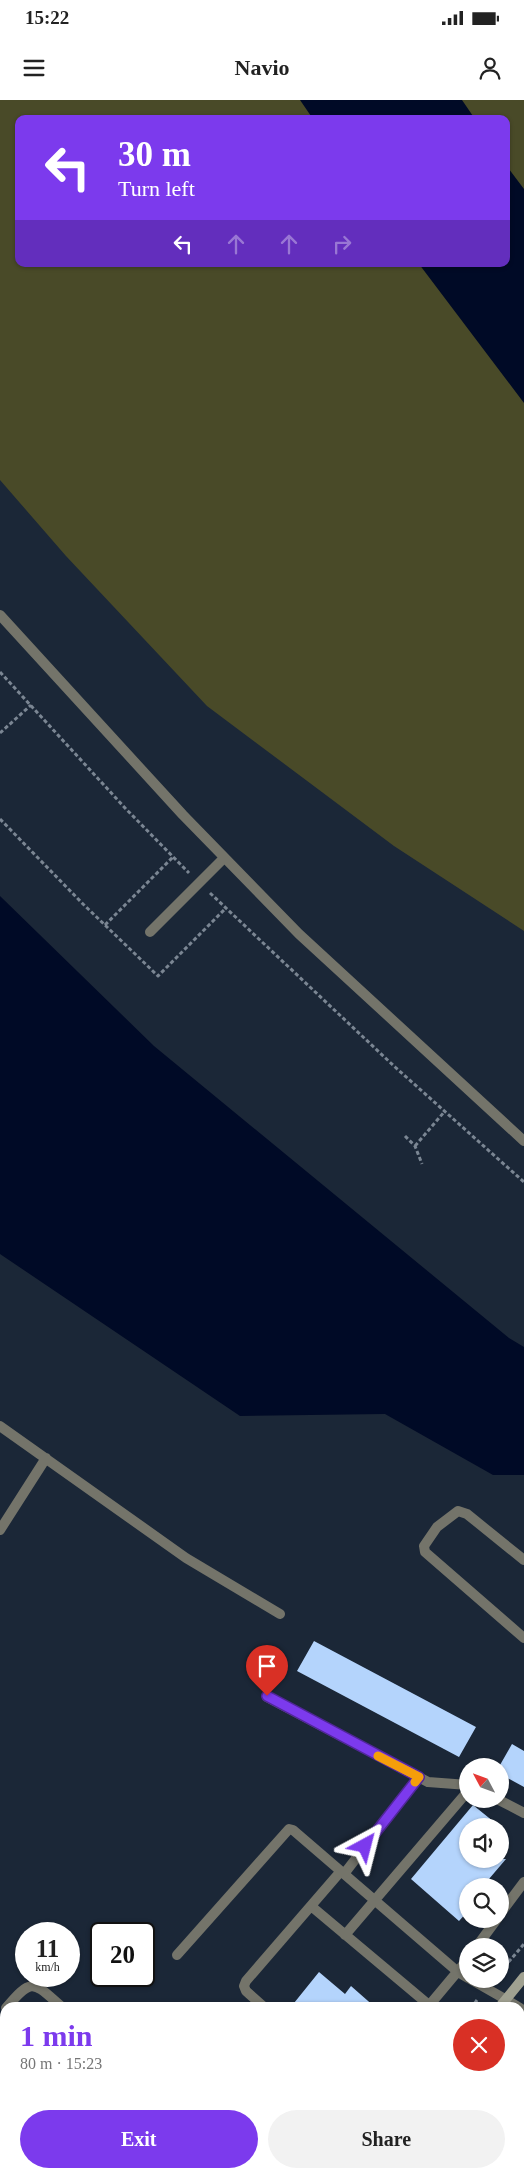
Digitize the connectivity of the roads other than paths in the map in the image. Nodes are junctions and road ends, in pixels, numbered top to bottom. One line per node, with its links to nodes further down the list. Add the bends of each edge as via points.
1 (0, 615): 2 (street)
2 (224, 858): 3 (street); 4 (street, via 299,934)
3 (150, 932)
4 (524, 1141)
5 (0, 1426): 6 (street)
6 (46, 1458): 7 (street); 9 (street, via 186,1558)
7 (0, 1530)
8 (524, 1560): 10 (street, via 468,1514 458,1511 437,1527 424,1546 425,1552)
9 (280, 1614)
10 (524, 1638)
11 (267, 1696): 12 (street)
12 (419, 1777): 13 (street, via 428,1782); 17 (street)
13 (459, 1784)
14 (459, 1801): 19 (street)
15 (509, 1805): 16 (street)
16 (524, 1813)
17 (342, 1873): 19 (street); 21 (street); 25 (street, via 288,1829)
18 (524, 1882): 20 (street)
19 (375, 1900): 23 (street); 26 (street)
20 (509, 1902)
21 (311, 1906): 23 (street); 31 (street, via 244,1986)
22 (490, 1928): 24 (street)
23 (346, 1934): 32 (street)
24 (482, 1938)
25 (177, 1955)
26 (458, 1972): 33 (street)
27 (524, 1977): 35 (main road)
28 (482, 1988): 34 (street)
29 (11, 2002): 30 (street, via 24,1987 29,1986 40,1989)
30 (56, 2002)
31 (258, 2002)
32 (423, 2002)
33 (432, 2002)
34 (501, 2002)
35 (503, 2002)

